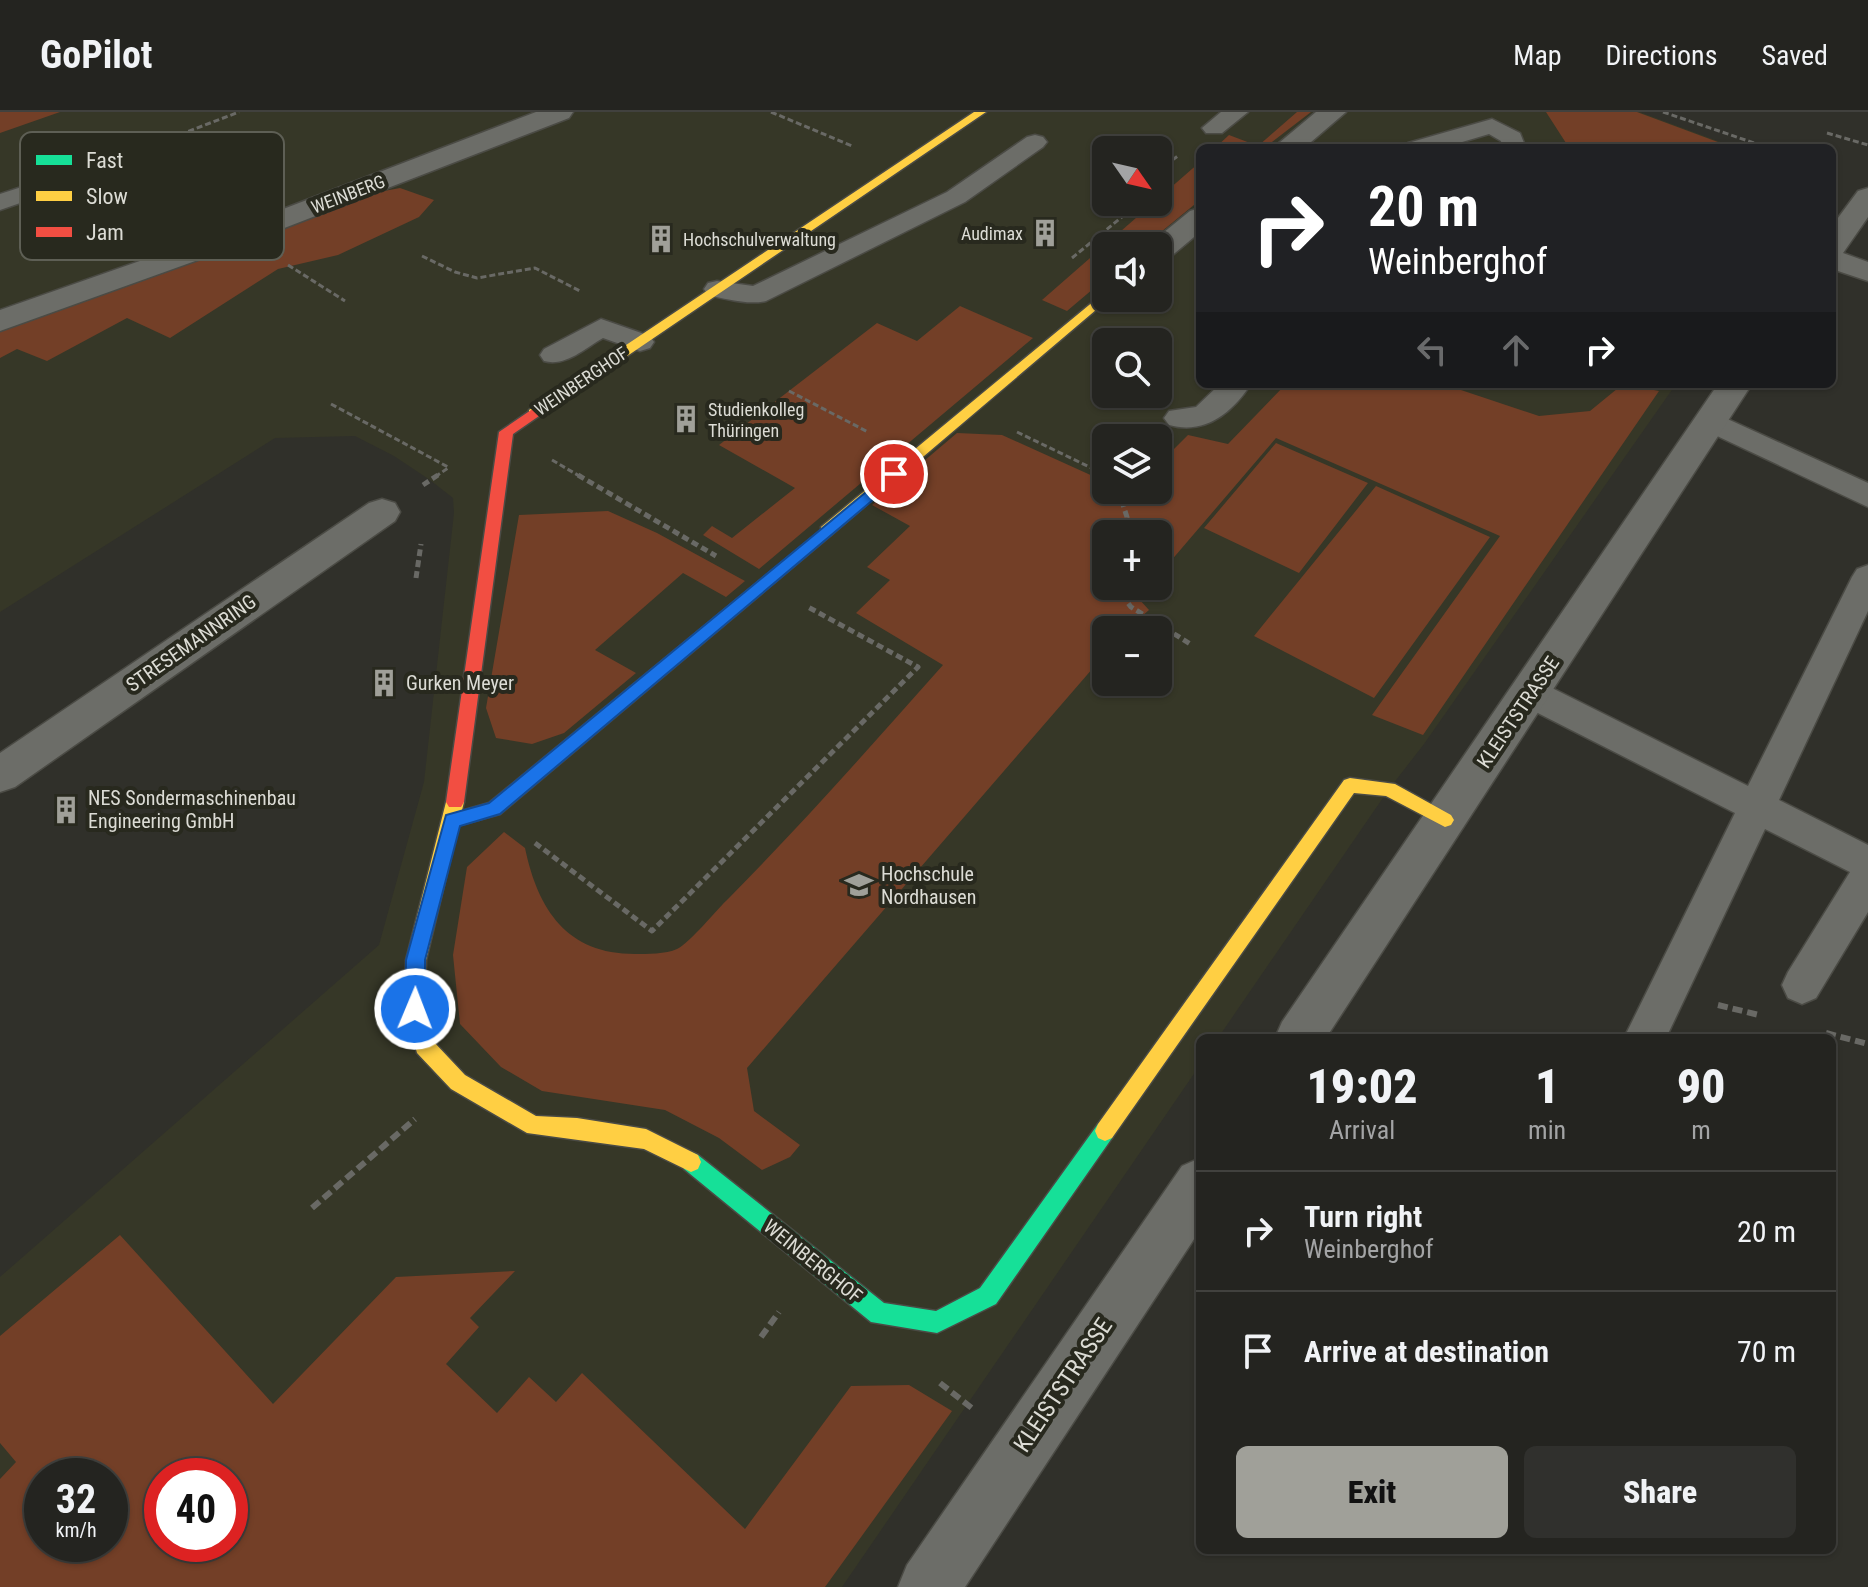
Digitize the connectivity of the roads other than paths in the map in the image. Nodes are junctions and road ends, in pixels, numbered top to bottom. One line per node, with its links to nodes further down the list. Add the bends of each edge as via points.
1 (560, 112): 13 (street, WEINBERG)
2 (981, 112): 20 (street, WEINBERGHOF)
3 (1236, 112): 5 (lane)
4 (1333, 112): 7 (street)
5 (1214, 128)
6 (1035, 142): 20 (lane, via 956,197 757,295)
7 (1292, 144)
8 (1430, 144): 9 (lane, via 1492,126)
9 (1513, 144)
10 (20, 196): 12 (lane)
11 (1868, 197): 16 (street)
12 (0, 203)
13 (284, 218)
14 (1196, 220): 15 (street)
15 (1172, 240)
16 (1836, 241)
17 (171, 260): 22 (street, WEINBERG)
18 (1836, 260): 19 (street)
19 (1868, 272)
20 (717, 289): 23 (street, WEINBERGHOF)
21 (1092, 307): 35 (street, via 494,809)
22 (0, 321)
23 (640, 342): 24 (lane, via 601,327); 35 (street, WEINBERGHOF, via 506,432)
24 (554, 355)
25 (1233, 388): 27 (lane, via 1204,416)
26 (1732, 388): 28 (street, KLEISTSTRASSE)
27 (1179, 418)
28 (1710, 421): 29 (lane); 32 (street, KLEISTSTRASSE)
29 (1868, 496)
30 (382, 512): 33 (street, STRESEMANNRING)
31 (1868, 577): 34 (lane)
32 (1530, 693): 34 (lane); 36 (street, KLEISTSTRASSE)
33 (0, 775)
34 (1757, 806): 37 (lane); 41 (lane)
35 (453, 820): 36 (street, WEINBERGHOF, via 416,960 415,1009 424,1046 458,1082 534,1126 646,1139 692,1163 879,1314 937,1322 988,1296 1350,785 1389,789)
36 (1445, 820): 40 (street, KLEISTSTRASSE)
37 (1868, 863)
38 (1868, 877): 39 (lane)
39 (1802, 985)
40 (1302, 1034)
41 (1647, 1034)
42 (1196, 1190): 43 (street, KLEISTSTRASSE)
43 (929, 1587)

